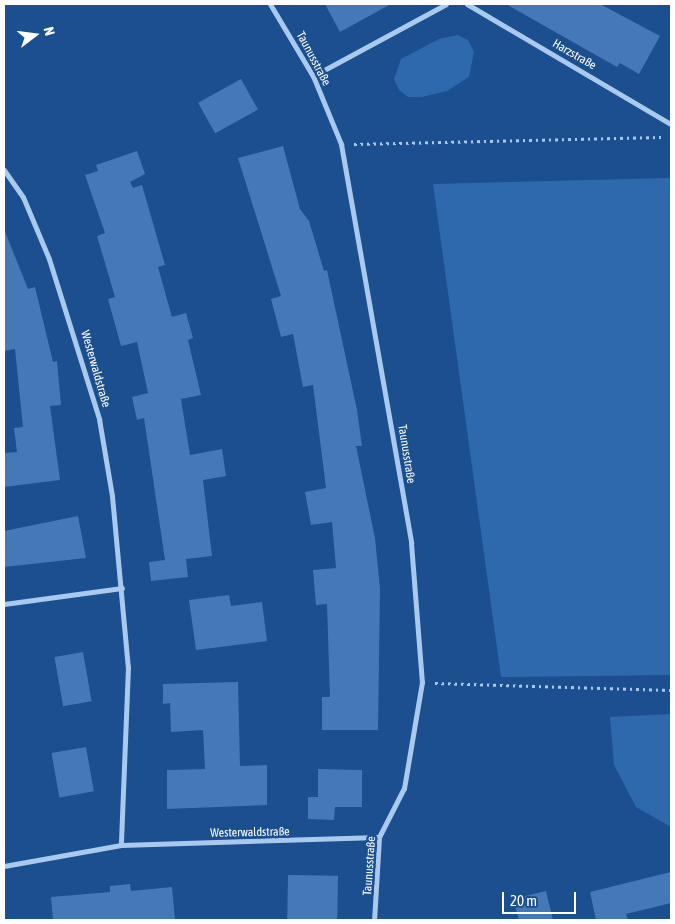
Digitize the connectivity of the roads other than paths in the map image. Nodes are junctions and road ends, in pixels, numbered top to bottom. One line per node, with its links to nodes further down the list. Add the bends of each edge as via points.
1 (270, 4): 4 (street, Taunusstraße)
2 (446, 4): 4 (street)
3 (467, 4): 5 (street, Harzstraße)
4 (313, 76): 9 (street, Taunusstraße, via 341,144 411,543 422,682 404,788)
5 (671, 124)
6 (4, 170): 7 (street, Westerwaldstraße, via 23,197 49,259 96,410 112,496)
7 (122, 588): 8 (street); 10 (street, Westerwaldstraße, via 128,667)
8 (4, 604)
9 (380, 837): 10 (street, Westerwaldstraße); 12 (street, Taunusstraße)
10 (122, 845): 11 (street, Westerwaldstraße)
11 (4, 866)
12 (374, 920)

